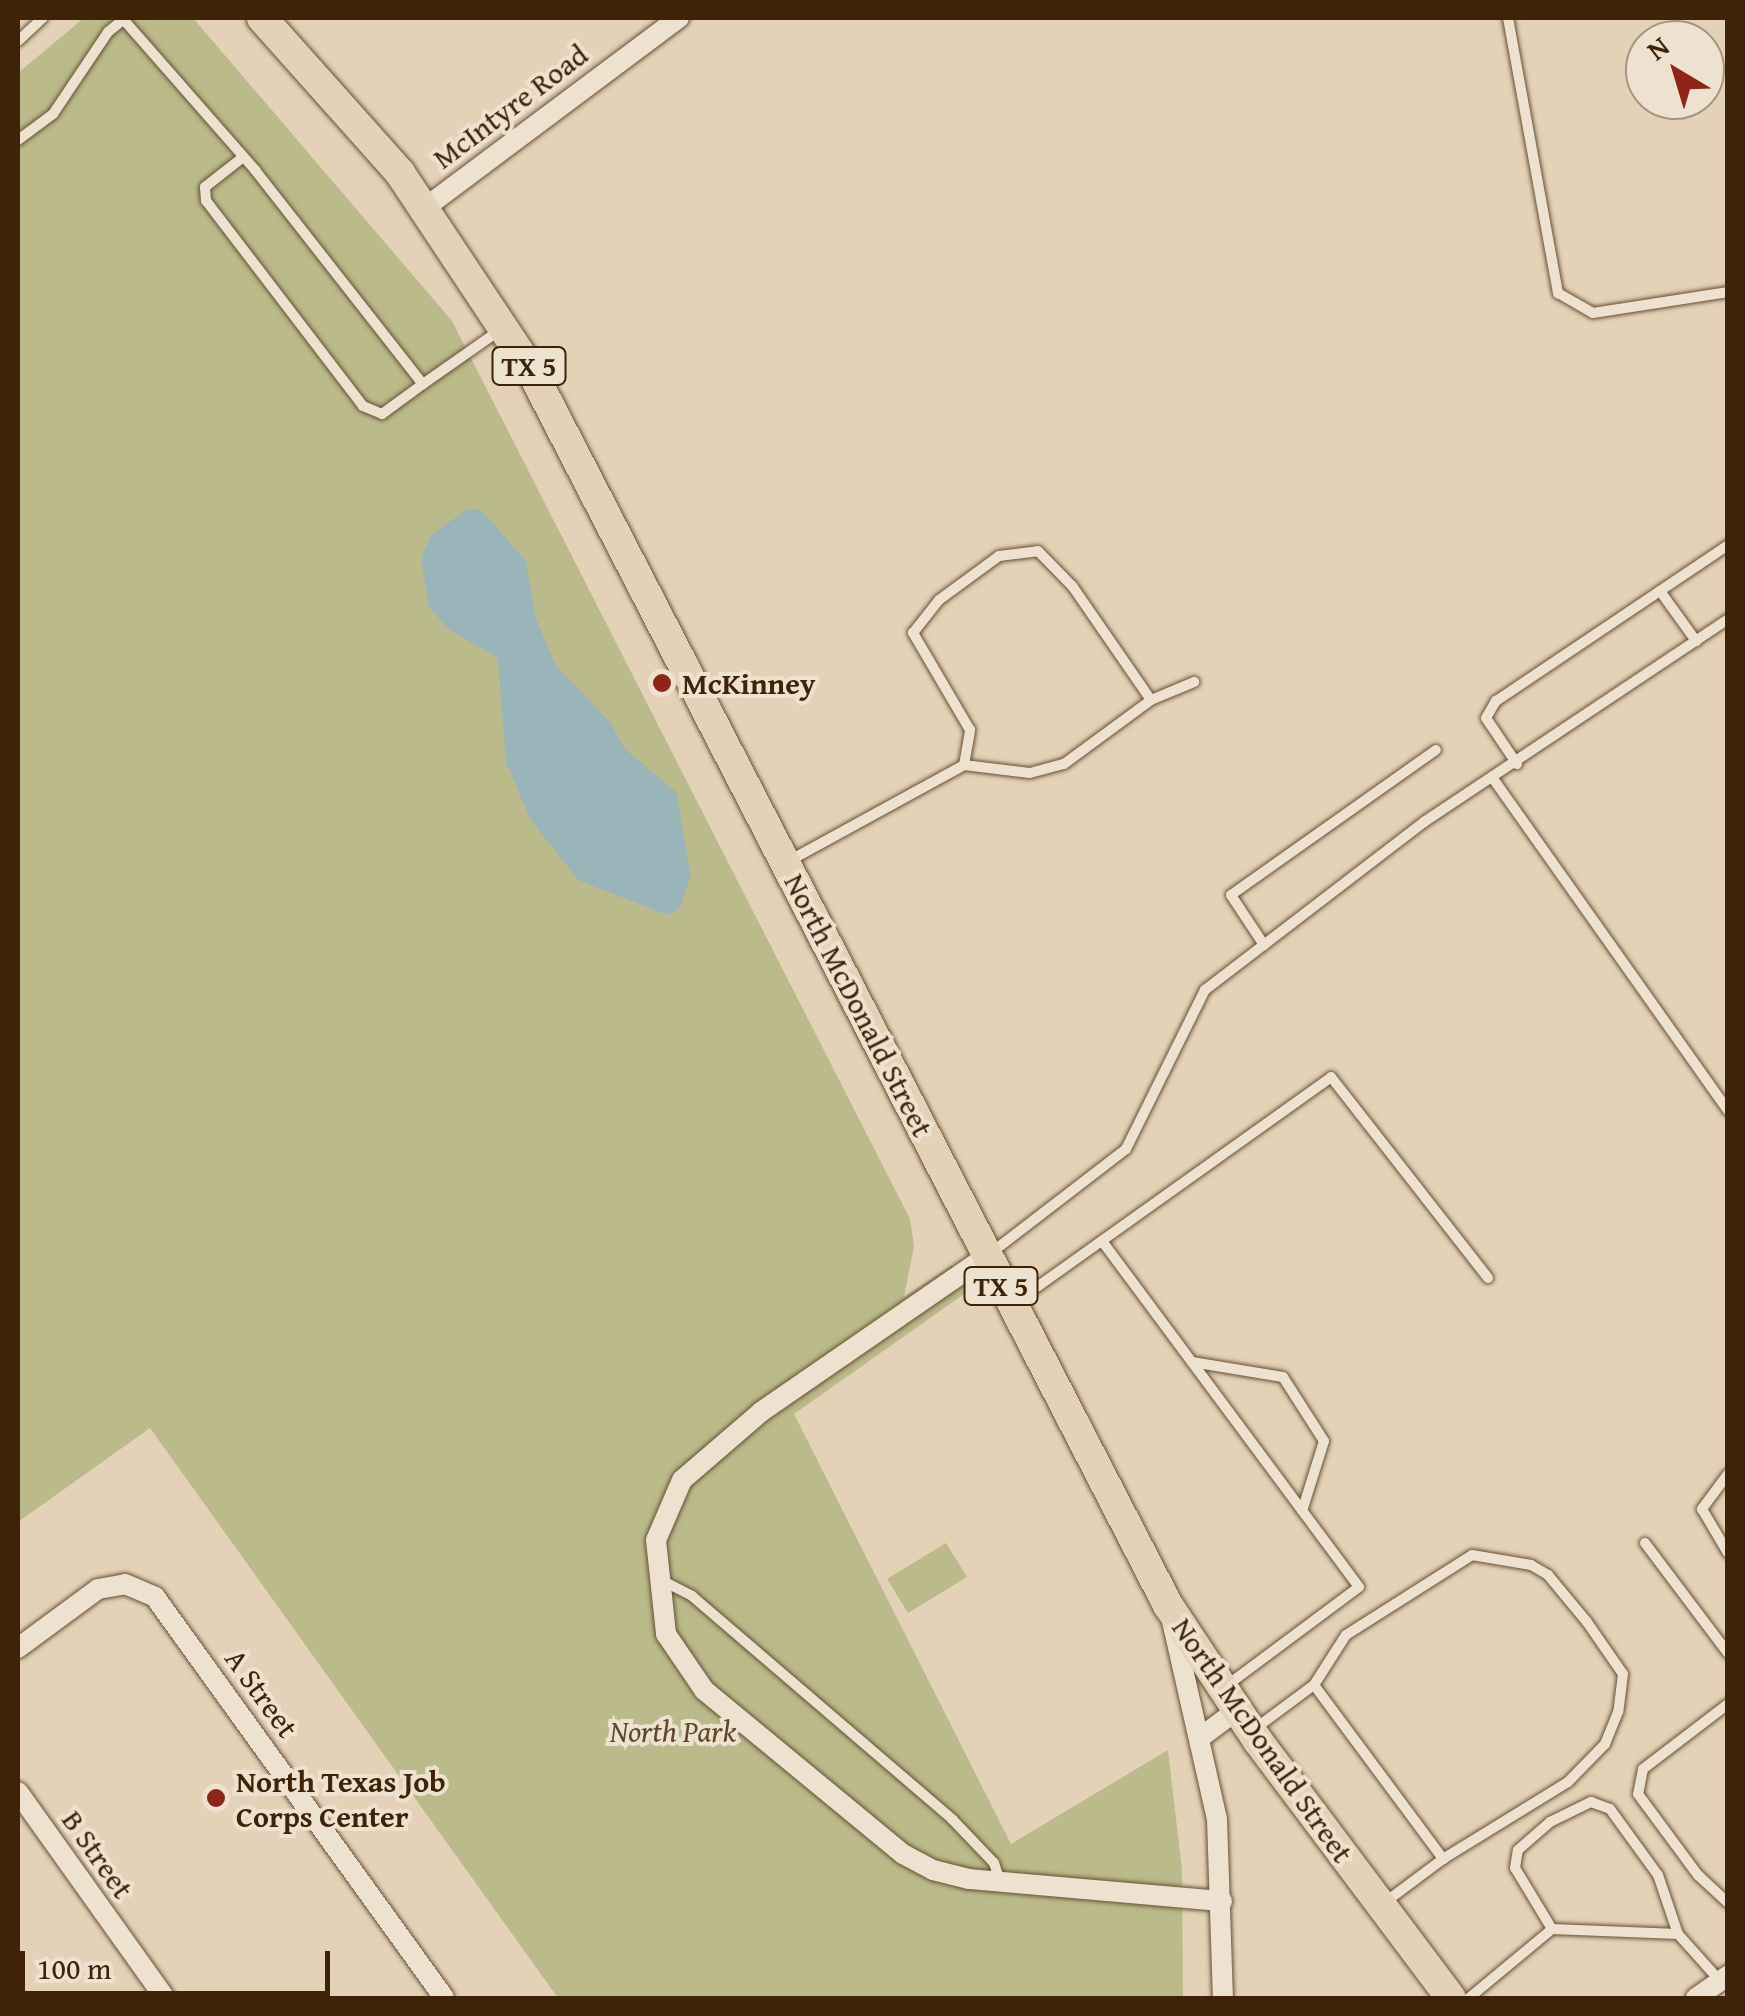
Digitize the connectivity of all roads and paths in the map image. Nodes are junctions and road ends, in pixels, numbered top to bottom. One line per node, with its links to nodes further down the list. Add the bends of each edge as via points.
1 (43, 18): 6 (lane)
2 (125, 18): 7 (lane, via 108,32 52,114); 8 (lane)
3 (262, 18): 9 (main road, North McDonald Street / TX 5)
4 (680, 18): 9 (street, McIntyre Road)
5 (1508, 18): 10 (lane, via 1558,293 1593,314)
6 (19, 36)
7 (18, 140)
8 (242, 158): 12 (lane); 12 (lane, via 205,187 206,201 364,406 382,414)
9 (426, 207): 11 (main road, North McDonald Street / TX 5)
10 (1728, 292)
11 (505, 327): 12 (lane); 23 (main road, North McDonald Street / TX 5, via 570,440)
12 (423, 384)
13 (1728, 546): 14 (lane)
14 (1660, 591): 16 (lane); 20 (lane, via 1496,701 1486,718)
15 (1728, 619): 16 (lane)
16 (1696, 641): 20 (lane)
17 (1194, 682): 18 (lane)
18 (1152, 700): 21 (lane, via 1064,764 1030,773); 21 (lane, via 1073,587 1038,550 999,556 939,600 913,633 970,730)
19 (1436, 750): 24 (lane, via 1231,895)
20 (1517, 764): 22 (lane)
21 (964, 765): 23 (lane)
22 (1494, 780): 24 (lane, via 1424,822); 25 (lane)
23 (786, 862): 27 (main road, North McDonald Street / TX 5)
24 (1264, 945): 27 (lane, via 1205,990 1126,1149)
25 (1728, 1110)
26 (1102, 1240): 28 (lane, via 1331,1077); 29 (lane); 30 (lane)
27 (987, 1256): 29 (main road, North McDonald Street / TX 5); 35 (street, via 698,1462 663,1512)
28 (1488, 1278)
29 (1011, 1306): 36 (main road, North McDonald Street / TX 5)
30 (1192, 1362): 32 (lane); 32 (lane, via 1283,1378 1324,1442)
31 (1728, 1474): 34 (lane, via 1702,1509)
32 (1302, 1511): 41 (lane, via 1360,1586)
33 (1645, 1543): 38 (lane)
34 (1728, 1554)
35 (655, 1576): 45 (lane, via 692,1596 952,1819 994,1862); 45 (street, via 666,1634 704,1690 903,1854 952,1876)
36 (1168, 1605): 41 (main road, North McDonald Street / TX 5); 42 (street)
37 (18, 1648): 53 (street, A Street, via 88,1594 125,1584 147,1590)
38 (1728, 1652)
39 (1314, 1684): 41 (lane); 44 (lane); 44 (lane, via 1346,1636 1472,1555 1531,1565 1587,1622 1622,1674 1618,1712 1605,1744 1568,1782)
40 (1728, 1704): 47 (lane, via 1643,1770 1638,1794 1698,1876)
41 (1236, 1710): 42 (street); 48 (main road, North McDonald Street / TX 5)
42 (1201, 1737): 46 (street)
43 (18, 1792): 52 (street, B Street)
44 (1443, 1859): 48 (lane)
45 (1000, 1882): 46 (street)
46 (1222, 1901): 54 (street)
47 (1728, 1903)
48 (1381, 1905): 55 (main road, North McDonald Street / TX 5)
49 (1552, 1928): 50 (lane); 50 (lane, via 1514,1858 1550,1822 1596,1802 1610,1809 1658,1876); 56 (lane)
50 (1678, 1934): 51 (lane)
51 (1714, 1988)
52 (165, 1998)
53 (444, 1998)
54 (1222, 1998)
55 (1451, 1998)
56 (1469, 1998)

